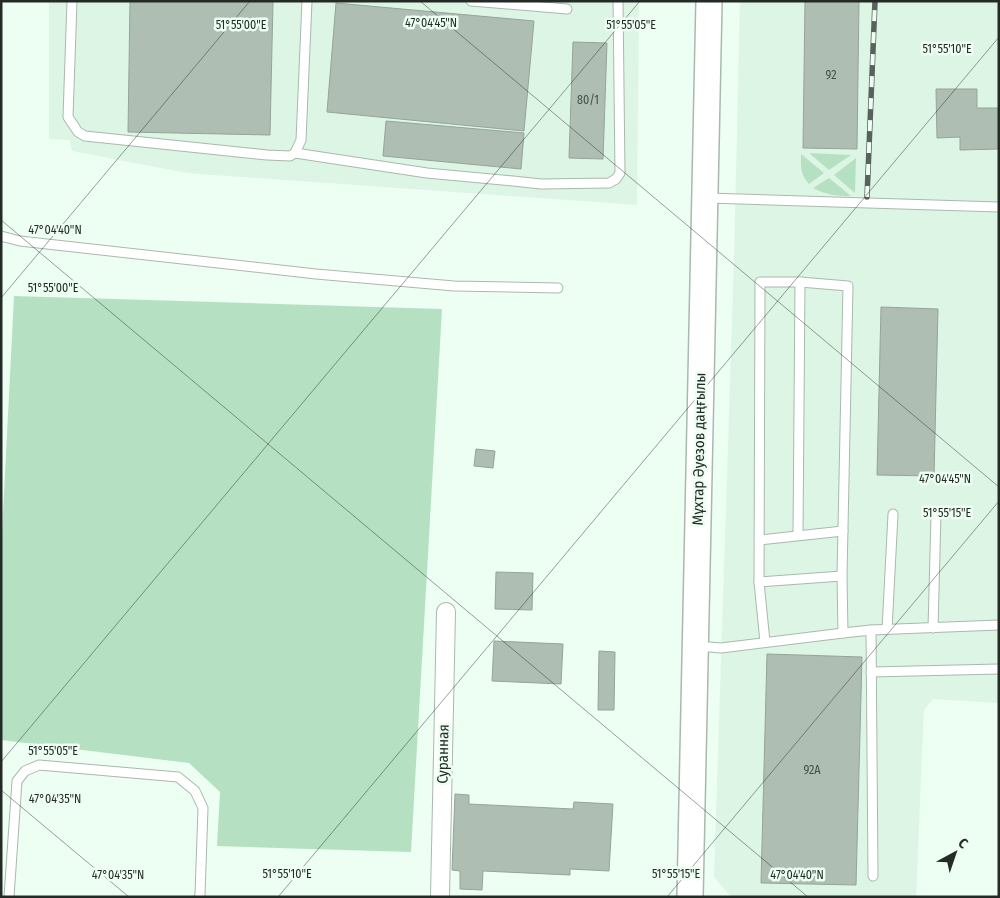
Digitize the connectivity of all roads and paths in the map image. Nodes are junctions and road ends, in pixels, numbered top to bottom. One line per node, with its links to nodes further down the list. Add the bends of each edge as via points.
1 (72, 1): 7 (lane, via 68,117 78,132 85,136 267,155 290,156)
2 (308, 1): 7 (lane, via 301,140)
3 (471, 1): 6 (lane)
4 (618, 1): 7 (lane, via 620,173 610,183 541,184 427,173)
5 (709, 1): 8 (main road, Мұхтар Әуезов даңғылы)
6 (566, 9)
7 (295, 153)
8 (704, 198): 9 (lane); 27 (main road, Мұхтар Әуезов даңғылы)
9 (999, 208)
10 (1, 236): 12 (lane, via 20,241 316,274 454,286)
11 (800, 282): 15 (lane, via 848,286); 16 (lane); 17 (lane, via 760,282)
12 (558, 288)
13 (893, 514): 24 (lane)
14 (936, 515): 22 (lane)
15 (843, 530): 16 (lane); 18 (lane)
16 (798, 535): 17 (lane)
17 (760, 540): 19 (lane)
18 (842, 576): 19 (lane); 25 (lane)
19 (759, 582): 26 (lane)
20 (446, 612): 33 (street, Суранная)
21 (999, 625): 22 (lane)
22 (933, 628): 24 (lane)
23 (871, 630): 24 (lane); 25 (lane); 29 (lane)
24 (887, 630)
25 (843, 633): 26 (lane)
26 (764, 642): 27 (lane, via 721,648)
27 (695, 646): 34 (main road, Мұхтар Әуезов даңғылы)
28 (999, 669): 29 (lane)
29 (871, 672): 30 (lane)
30 (873, 876)
31 (9, 897): 32 (lane, via 17,781 25,770 39,765 178,777 195,791 203,808)
32 (199, 897)
33 (440, 897)
34 (690, 897)

